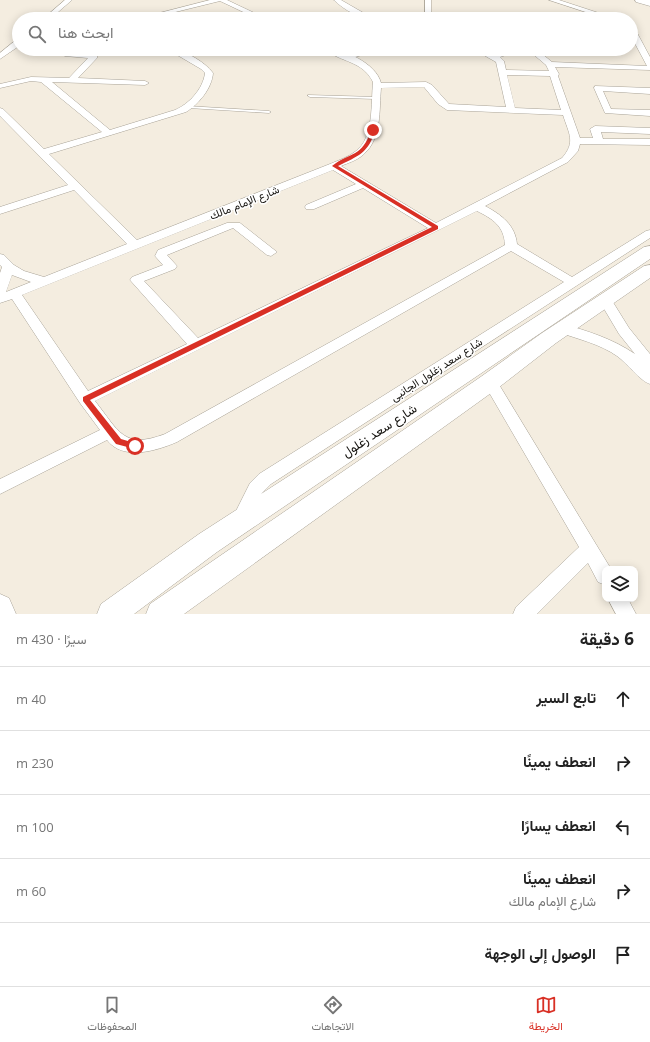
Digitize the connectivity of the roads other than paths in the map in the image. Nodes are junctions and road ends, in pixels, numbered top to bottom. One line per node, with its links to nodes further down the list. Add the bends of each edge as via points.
1 (69, 0): 9 (street)
2 (218, 0): 10 (street)
3 (222, 0): 11 (street)
4 (337, 0): 12 (street)
5 (428, 0): 13 (street)
6 (552, 0): 14 (street)
7 (639, 0): 8 (street)
8 (650, 3)
9 (54, 12)
10 (168, 12)
11 (249, 12)
12 (354, 12)
13 (428, 12)
14 (591, 12)
15 (638, 42): 25 (street)
16 (12, 47): 17 (street)
17 (2, 54)
18 (94, 56): 30 (street)
19 (184, 56): 37 (street, via 204,67 209,73 198,98)
20 (344, 56): 24 (street)
21 (355, 56): 24 (lane)
22 (494, 56): 28 (street, via 500,61)
23 (541, 56): 27 (street)
24 (348, 58): 33 (street, via 372,72)
25 (650, 64)
26 (650, 68): 27 (street)
27 (552, 69): 28 (street); 41 (street)
28 (503, 72): 38 (street)
29 (44, 80): 30 (street); 32 (street, via 31,79); 44 (street)
30 (71, 80): 31 (street)
31 (145, 83)
32 (0, 86)
33 (377, 86): 36 (street, شارع الإمام مالك); 38 (street, via 426,84 447,107)
34 (650, 91): 42 (street, via 598,88 608,111)
35 (310, 96): 36 (lane)
36 (376, 98): 49 (street, شارع الإمام مالك, via 373,130 369,142 360,154)
37 (189, 107): 40 (lane); 44 (street)
38 (511, 110): 41 (street)
39 (0, 111): 48 (street)
40 (269, 112)
41 (567, 113): 45 (street)
42 (650, 113)
43 (650, 131): 46 (street, via 595,129)
44 (108, 133): 48 (street)
45 (576, 141): 46 (street); 52 (street, via 573,151 565,160)
46 (600, 141): 47 (street)
47 (650, 142)
48 (42, 153): 51 (street)
49 (334, 166): 50 (street); 57 (street, شارع الإمام مالك)
50 (364, 184): 53 (street); 55 (street)
51 (75, 186): 54 (street); 57 (street)
52 (477, 206): 55 (street); 58 (street, via 502,220 508,228)
53 (310, 207)
54 (0, 211)
55 (436, 228): 68 (street)
56 (650, 233): 63 (street, شارع سعد زغلول الجانبى)
57 (135, 245): 62 (street, شارع الإمام مالك)
58 (511, 246): 63 (street); 73 (street, via 171,438 153,445 135,446 118,442)
59 (271, 252): 68 (street, via 236,225 231,225 162,253 171,266 136,280)
60 (648, 259): 66 (main road, شارع سعد زغلول); 75 (main road, شارع سعد زغلول)
61 (4, 262): 62 (street, via 22,276); 64 (street)
62 (44, 281): 64 (street, شارع الإمام مالك)
63 (572, 282): 75 (street, شارع سعد زغلول الجانبى, via 265,479 253,493)
64 (7, 292): 65 (street, شارع الإمام مالك); 72 (street)
65 (0, 299)
66 (606, 302): 67 (main road, شارع سعد زغلول); 69 (street, via 624,331)
67 (563, 329): 70 (street, via 621,350); 71 (main road, شارع سعد زغلول)
68 (196, 345): 72 (street)
69 (650, 364)
70 (650, 379)
71 (490, 382): 76 (street); 82 (main road, شارع سعد زغلول)
72 (85, 399): 73 (street)
73 (109, 432): 74 (street)
74 (0, 487)
75 (240, 522): 81 (main road, شارع سعد زغلول)
76 (590, 550): 77 (street); 83 (street)
77 (602, 571)
78 (620, 602): 84 (street)
79 (0, 607): 80 (street)
80 (3, 614)
81 (111, 614)
82 (160, 614)
83 (523, 614)
84 (626, 614)

